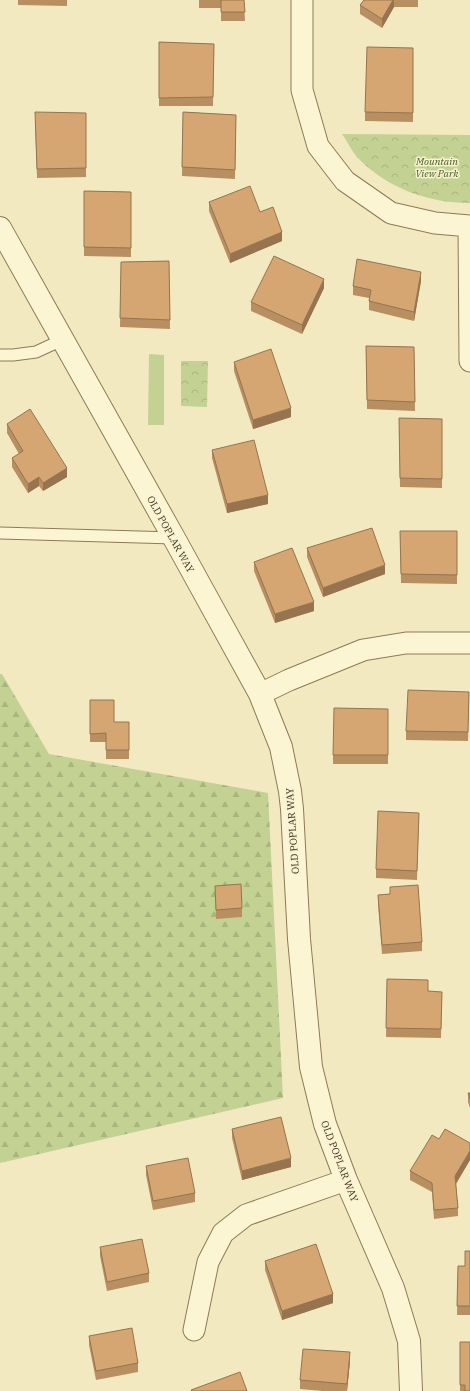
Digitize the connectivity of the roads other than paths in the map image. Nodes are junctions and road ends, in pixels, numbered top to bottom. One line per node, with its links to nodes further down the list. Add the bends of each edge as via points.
1 (302, 0): 2 (street, via 302,90 318,146 345,181 391,213 435,223)
2 (469, 226): 6 (street)
3 (0, 228): 4 (street, OLD POPLAR WAY)
4 (62, 340): 5 (lane, via 36,352); 8 (street, OLD POPLAR WAY)
5 (0, 355)
6 (470, 361)
7 (0, 533): 8 (lane)
8 (174, 538): 10 (street, OLD POPLAR WAY)
9 (470, 643): 10 (street, via 406,643 363,650)
10 (260, 694): 11 (street, OLD POPLAR WAY, via 281,747 290,791 299,939 311,1067 324,1124)
11 (346, 1180): 12 (street, via 246,1214 223,1233 208,1262); 13 (street, OLD POPLAR WAY, via 393,1288 409,1341)
12 (194, 1330)
13 (411, 1391)

